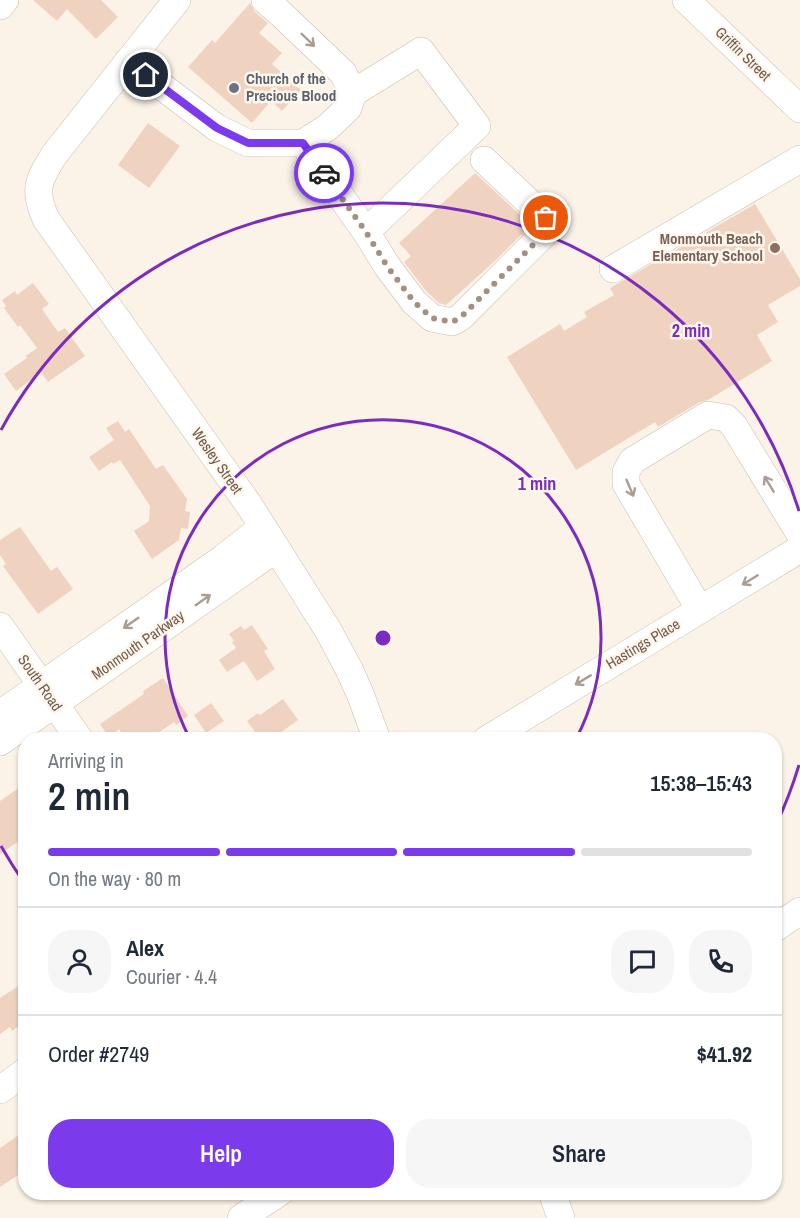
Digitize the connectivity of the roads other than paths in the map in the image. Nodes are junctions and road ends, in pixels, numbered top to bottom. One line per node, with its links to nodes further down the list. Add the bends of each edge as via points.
1 (6, 0): 5 (street)
2 (265, 0): 7 (street, one-way to 7, via 343,73)
3 (686, 0): 8 (street, Griffin Street)
4 (164, 5): 6 (street)
5 (0, 6)
6 (128, 62): 9 (street, via 217,128 248,143); 15 (street, Wesley Street, via 42,174 38,185 40,206)
7 (353, 93): 9 (street, via 348,108); 12 (street, via 421,51 477,126)
8 (800, 109)
9 (303, 143): 12 (street)
10 (800, 159): 13 (street)
11 (484, 160): 12 (street, via 546,218 547,228 461,317 452,322 432,318 414,302)
12 (366, 232)
13 (613, 269)
14 (800, 534): 17 (street, one-way to 17, via 726,418 708,415 632,461 626,472 626,484)
15 (269, 538): 19 (street, Monmouth Parkway, via 222,559); 22 (street, Wesley Street, via 328,630 349,669)
16 (800, 549): 17 (street, Hastings Place, one-way to 17)
17 (700, 610): 23 (street, Hastings Place, one-way to 23)
18 (0, 626): 19 (street, South Road)
19 (48, 694): 20 (street, Monmouth Parkway); 21 (street, South Road); 24 (street, Monmouth Parkway)
20 (0, 714)
21 (74, 732)
22 (374, 732)
23 (499, 732)
24 (0, 742)
25 (800, 911): 26 (street)
26 (782, 923)
27 (18, 1077): 28 (street)
28 (0, 1090)
29 (268, 1200): 31 (street)
30 (555, 1200): 32 (street)
31 (242, 1218)
32 (561, 1218)

